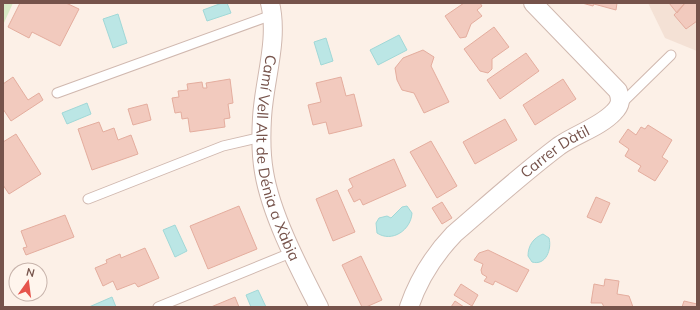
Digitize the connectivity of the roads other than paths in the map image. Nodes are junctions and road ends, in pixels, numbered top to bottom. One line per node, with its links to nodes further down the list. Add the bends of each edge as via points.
1 (532, 3): 5 (street, via 618,91)
2 (271, 9): 4 (lane); 6 (street, Camí Vell Alt de Dénia a Xàbia, via 272,36 263,101)
3 (670, 55): 5 (lane)
4 (57, 93)
5 (620, 105): 11 (street, Carrer Dàtil, via 602,122 560,145 454,234 425,269)
6 (262, 138): 7 (lane, via 242,140 223,146); 8 (street, Camí Vell Alt de Dénia a Xàbia, via 262,156 268,187 275,212)
7 (88, 199)
8 (293, 252): 9 (lane); 10 (street, Camí Vell Alt de Dénia a Xàbia)
9 (158, 307)
10 (319, 307)
11 (409, 307)

